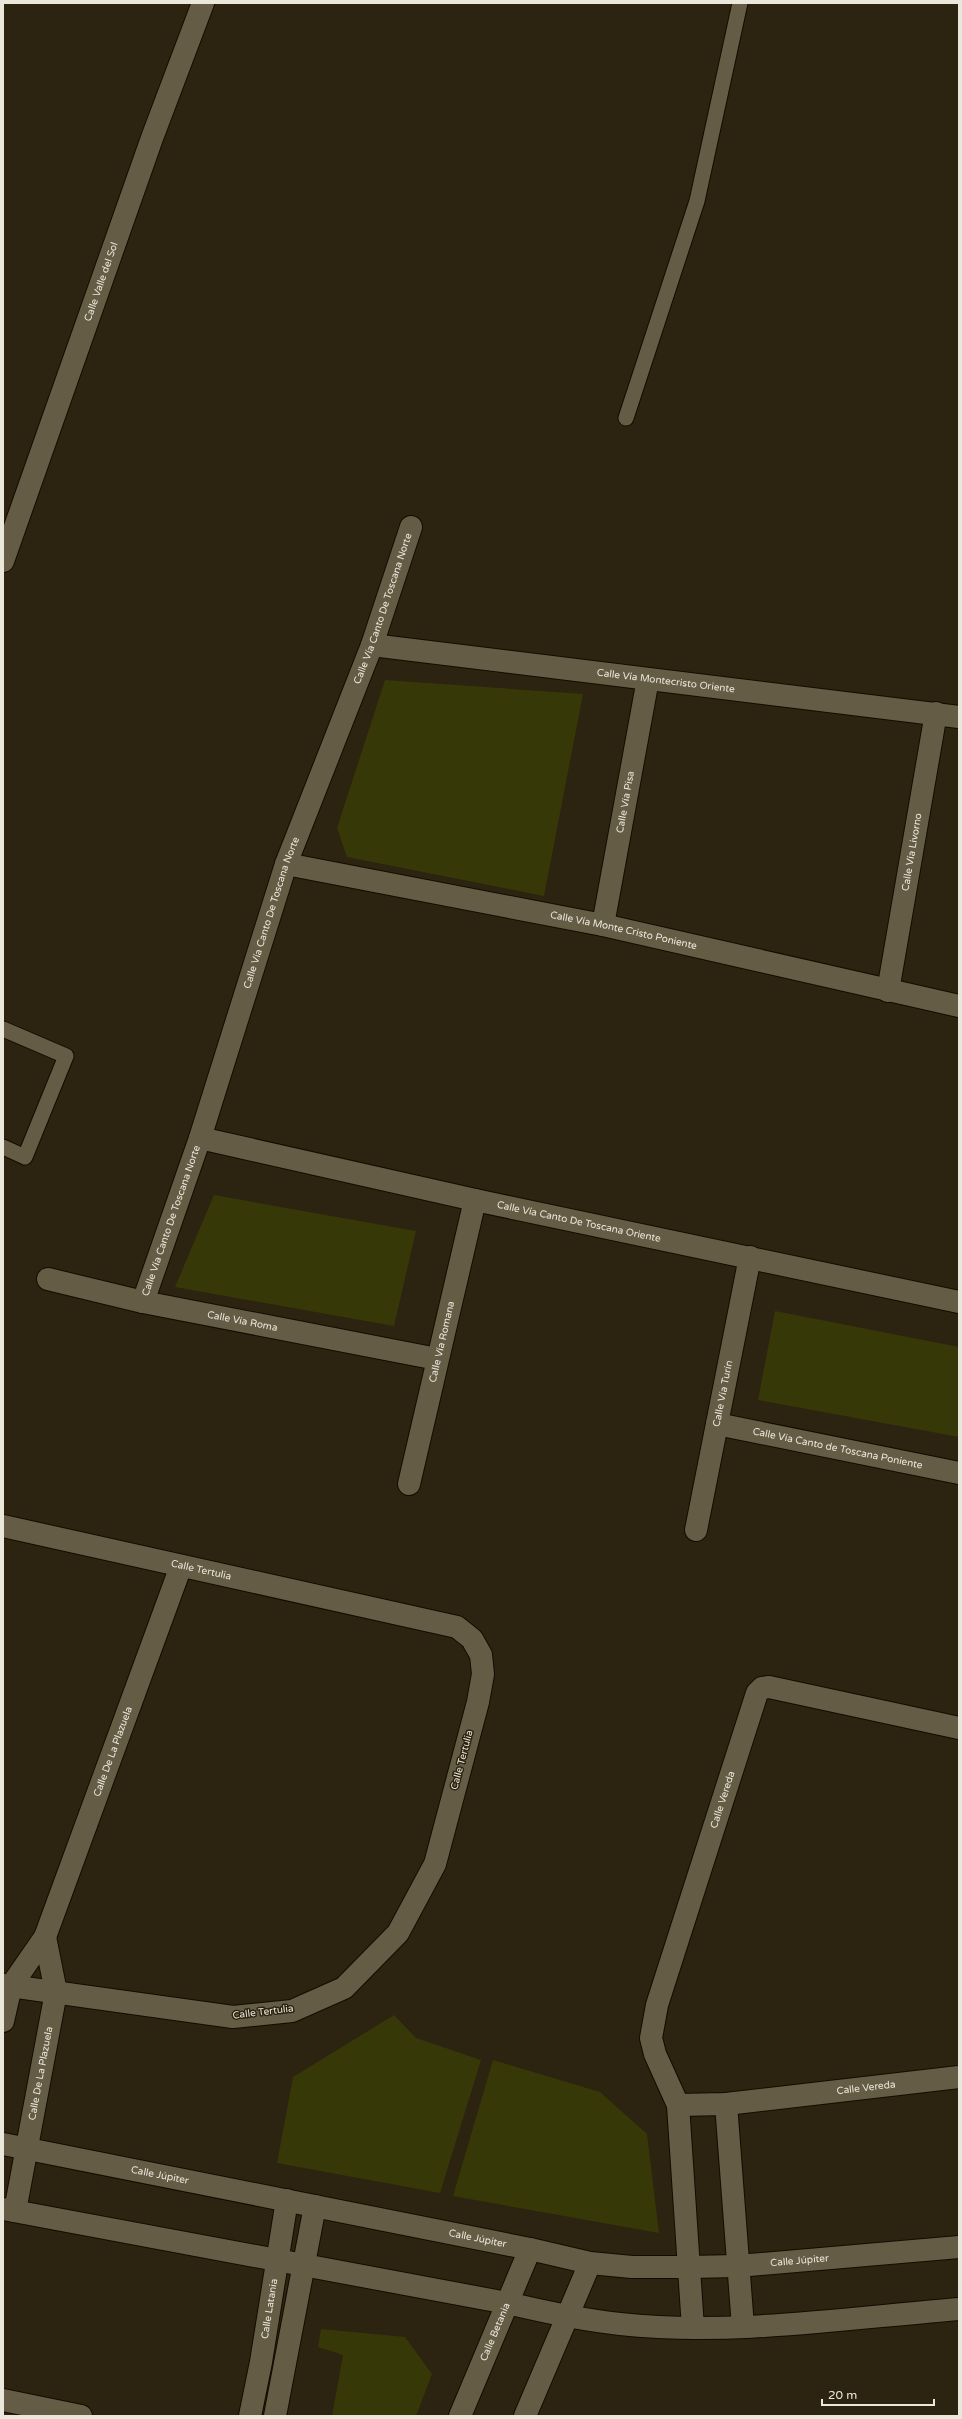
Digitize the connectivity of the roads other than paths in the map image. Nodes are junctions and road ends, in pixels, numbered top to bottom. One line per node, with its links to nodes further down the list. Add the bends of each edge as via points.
1 (202, 3): 5 (street, Calle Valle del Sol)
2 (740, 3): 3 (lane, via 697,201)
3 (626, 418)
4 (411, 527): 6 (street, Calle Vía Canto De Toscana Norte)
5 (3, 561)
6 (372, 645): 7 (street, Calle Vía Montecristo Oriente); 10 (street, Calle Vía Canto De Toscana Norte)
7 (648, 679): 8 (street, Calle Vía Montecristo Oriente); 11 (street, Calle Vía Pisa)
8 (936, 713): 9 (street, Calle Vía Montecristo Oriente); 12 (street, Calle Vía Livorno)
9 (959, 717)
10 (286, 864): 11 (street, Calle Vía Monte Cristo Poniente); 15 (street, Calle Vía Canto De Toscana Norte)
11 (603, 925): 12 (street, Calle Vía Monte Cristo Poniente)
12 (888, 991): 13 (street, Calle Vía Monte Cristo Poniente)
13 (959, 1006)
14 (3, 1029): 16 (lane, via 66,1056 25,1157)
15 (200, 1138): 17 (street, Calle Vía Canto De Toscana Oriente); 20 (street, Calle Vía Canto De Toscana Norte)
16 (3, 1147)
17 (475, 1200): 18 (street, Calle Vía Canto De Toscana Oriente); 22 (street, Calle Vía Romana)
18 (750, 1257): 21 (street, Calle Vía Canto De Toscana Oriente); 23 (street, Calle Vía Turín)
19 (48, 1279): 20 (street, Calle Vía Roma)
20 (143, 1302): 22 (street, Calle Vía Roma)
21 (959, 1302)
22 (437, 1359): 25 (street, Calle Vía Romana)
23 (717, 1424): 24 (street, Calle Vía Canto de Toscana Poniente); 27 (street, Calle Vía Turín)
24 (959, 1473)
25 (409, 1484)
26 (3, 1526): 28 (street, Calle Tertulia)
27 (696, 1530)
28 (181, 1566): 30 (street, Calle De La Plazuela); 32 (street, Calle Tertulia, via 457,1627 472,1639 481,1655 483,1674 478,1702 435,1864 398,1933 344,1988 292,2011 233,2016)
29 (959, 1728): 36 (street, Calle Vereda, via 769,1687 757,1693 653,2023 651,2038 655,2054)
30 (45, 1937): 31 (street, Calle De La Plazuela); 32 (street, Calle De La Plazuela)
31 (7, 1986): 32 (street, Calle Tertulia); 33 (street, Calle De La Plazuela)
32 (56, 1992): 38 (street, Calle De La Plazuela)
33 (3, 2021)
34 (959, 2077): 35 (street, Calle Vereda)
35 (726, 2104): 36 (street, Calle Vereda); 47 (street)
36 (678, 2105): 48 (street, Calle Vereda)
37 (3, 2144): 38 (street, Calle Júpiter)
38 (27, 2148): 39 (street, Calle Júpiter); 41 (street, Calle De La Plazuela)
39 (287, 2200): 40 (street, Calle Júpiter); 44 (street, Calle Latania)
40 (315, 2206): 43 (street, Calle Júpiter); 46 (street)
41 (9, 2210): 44 (street)
42 (959, 2247): 47 (street, Calle Júpiter)
43 (530, 2249): 45 (street, Calle Júpiter); 49 (street, Calle Betania)
44 (277, 2260): 46 (street); 56 (street, Calle Latania)
45 (590, 2262): 48 (street, Calle Júpiter, via 632,2267); 51 (street)
46 (305, 2265): 49 (street); 57 (street)
47 (738, 2266): 48 (street, Calle Júpiter); 52 (street)
48 (689, 2267): 53 (street, Calle Vereda)
49 (507, 2303): 51 (street); 58 (street, Calle Betania)
50 (959, 2309): 52 (street)
51 (567, 2317): 53 (street, via 621,2324); 59 (street)
52 (743, 2326): 53 (street)
53 (693, 2328)
54 (3, 2400): 55 (street)
55 (81, 2416)
56 (250, 2416)
57 (275, 2416)
58 (460, 2416)
59 (525, 2416)

